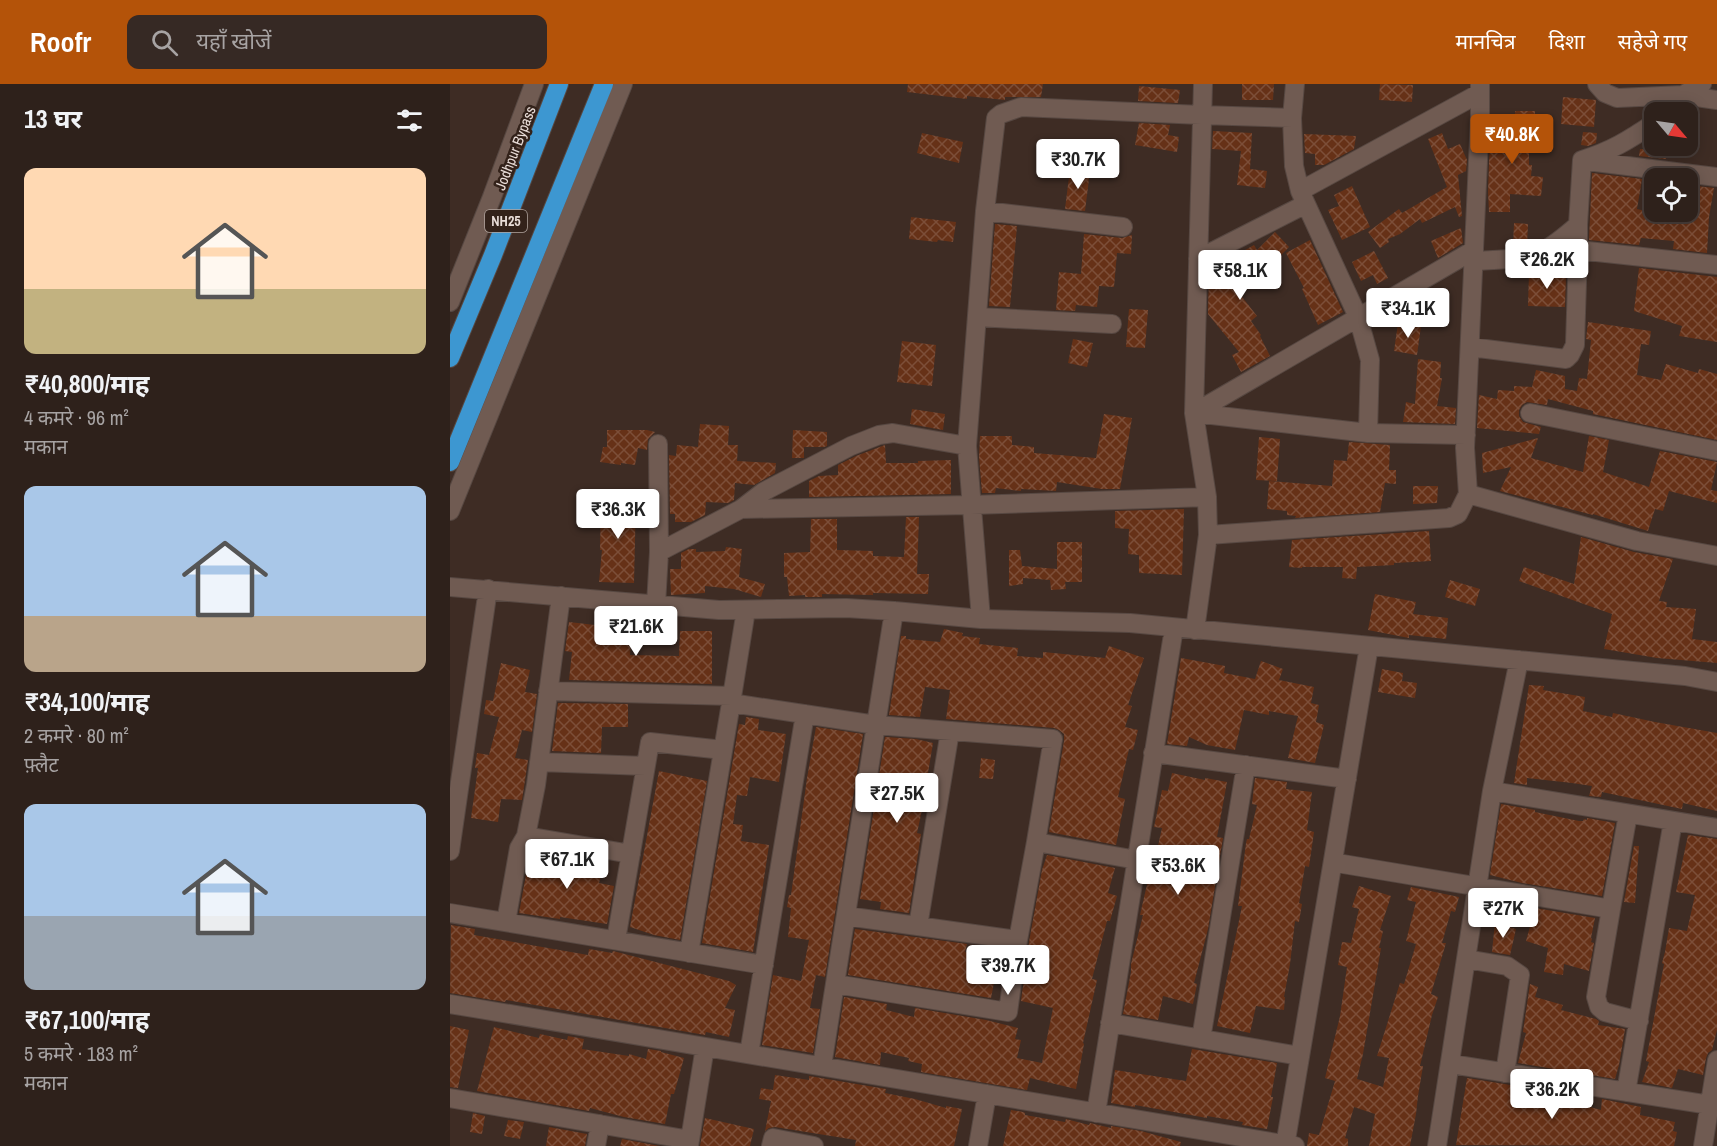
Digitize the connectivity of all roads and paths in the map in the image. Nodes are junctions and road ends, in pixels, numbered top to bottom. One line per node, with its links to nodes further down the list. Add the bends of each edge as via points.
1 (534, 84): 26 (street)
2 (559, 84): 31 (highway, Jodhpur Bypass / NH25)
3 (604, 84): 39 (highway)
4 (623, 84): 44 (street)
5 (1203, 84): 13 (street)
6 (1295, 84): 14 (street)
7 (1597, 84): 10 (street, via 1617,98)
8 (1702, 84): 10 (street)
9 (1480, 89): 18 (street); 23 (street)
10 (1683, 95): 11 (street); 12 (street)
11 (1717, 100)
12 (1676, 102)
13 (1201, 116): 14 (street); 19 (street, via 1021,107 1001,114 996,118); 24 (street)
14 (1292, 118): 18 (street, via 1294,166)
15 (1644, 130): 16 (street, via 1625,144)
16 (1582, 160): 17 (street); 20 (street)
17 (1717, 177)
18 (1303, 198): 24 (street); 28 (street)
19 (986, 211): 21 (street); 27 (street)
20 (1578, 225): 22 (street); 23 (street, via 1538,254 1517,258)
21 (1123, 227)
22 (1578, 249): 25 (street); 30 (street, via 1575,345 1566,359)
23 (1474, 255): 28 (street); 30 (street)
24 (1198, 259): 32 (street)
25 (1717, 265)
26 (450, 302)
27 (977, 317): 29 (street); 37 (street)
28 (1358, 317): 32 (street); 34 (street, via 1370,360)
29 (1112, 324)
30 (1470, 348): 35 (street)
31 (450, 358)
32 (1194, 412): 34 (street); 41 (street)
33 (1530, 413): 38 (street)
34 (1368, 434): 35 (street)
35 (1466, 435): 40 (street)
36 (658, 444): 46 (street)
37 (966, 446): 42 (street); 43 (street, via 893,433 879,435 763,492)
38 (1717, 452)
39 (450, 462)
40 (1468, 494): 45 (street, via 1458,514 1449,519); 47 (street, via 1637,541)
41 (1207, 497): 42 (street); 45 (street)
42 (971, 505): 43 (street); 54 (street)
43 (741, 509): 46 (street)
44 (450, 511)
45 (1208, 535): 56 (street)
46 (659, 552): 51 (street)
47 (1717, 556)
48 (450, 587): 49 (street)
49 (488, 590): 50 (street); 79 (street)
50 (561, 596): 51 (street); 62 (street)
51 (656, 605): 52 (street)
52 (746, 610): 53 (street); 63 (street)
53 (894, 610): 54 (street); 65 (street)
54 (981, 619): 55 (street)
55 (1174, 628): 56 (street); 68 (street)
56 (1195, 630): 57 (street)
57 (1374, 647): 58 (street); 72 (street); 82 (street)
58 (1519, 660): 60 (street); 73 (street)
59 (1717, 675): 60 (street)
60 (1685, 676): 61 (street)
61 (1717, 682)
62 (548, 691): 63 (street); 69 (street)
63 (732, 699): 64 (street); 67 (street)
64 (805, 714): 65 (street); 93 (street)
65 (876, 725): 66 (street); 86 (street)
66 (950, 731): 78 (street, via 1053,739); 88 (street)
67 (723, 750): 71 (street, via 650,742); 91 (street)
68 (1154, 753): 70 (street); 81 (street)
69 (539, 762): 71 (street); 77 (street)
70 (1246, 765): 72 (street); 98 (street)
71 (645, 766): 80 (street)
72 (1347, 779): 101 (street)
73 (1492, 791): 74 (street); 83 (street)
74 (1628, 814): 75 (street); 84 (street)
75 (1673, 821): 76 (street); 96 (street)
76 (1717, 828)
77 (526, 836): 80 (street); 87 (street, via 519,848)
78 (1036, 842): 81 (street); 90 (street)
79 (450, 851)
80 (631, 854): 89 (street)
81 (1137, 860): 97 (street)
82 (1343, 864): 83 (street); 118 (street)
83 (1476, 886): 84 (street); 92 (street)
84 (1611, 909): 96 (street, via 1596,998 1605,1012)
85 (450, 913): 87 (street)
86 (846, 916): 88 (street); 94 (street)
87 (506, 922): 89 (street)
88 (918, 926): 90 (street)
89 (616, 940): 91 (street)
90 (1018, 940): 94 (street, via 1008,1011)
91 (689, 952): 93 (street)
92 (1466, 959): 103 (street); 105 (street, via 1508,966 1520,975)
93 (764, 965): 100 (street)
94 (835, 984): 104 (street)
95 (450, 1004): 99 (street)
96 (1639, 1021): 106 (street)
97 (1110, 1023): 98 (street); 110 (street)
98 (1200, 1039): 101 (street)
99 (705, 1047): 100 (street); 113 (street)
100 (749, 1054): 104 (street)
101 (1300, 1056): 118 (street)
102 (1717, 1060): 109 (street)
103 (1451, 1064): 105 (street); 119 (street)
104 (822, 1066): 107 (street)
105 (1505, 1073): 106 (street)
106 (1626, 1092): 109 (street)
107 (987, 1094): 110 (street); 117 (street)
108 (450, 1098): 111 (street)
109 (1710, 1105): 120 (street)
110 (1096, 1113): 112 (street)
111 (600, 1124): 113 (street); 114 (street)
112 (1188, 1137): 118 (street)
113 (689, 1143)
114 (596, 1146)
115 (771, 1146): 116 (street, via 772,1138)
116 (814, 1146)
117 (978, 1146)
118 (1290, 1146)
119 (1437, 1146)
120 (1703, 1146)

